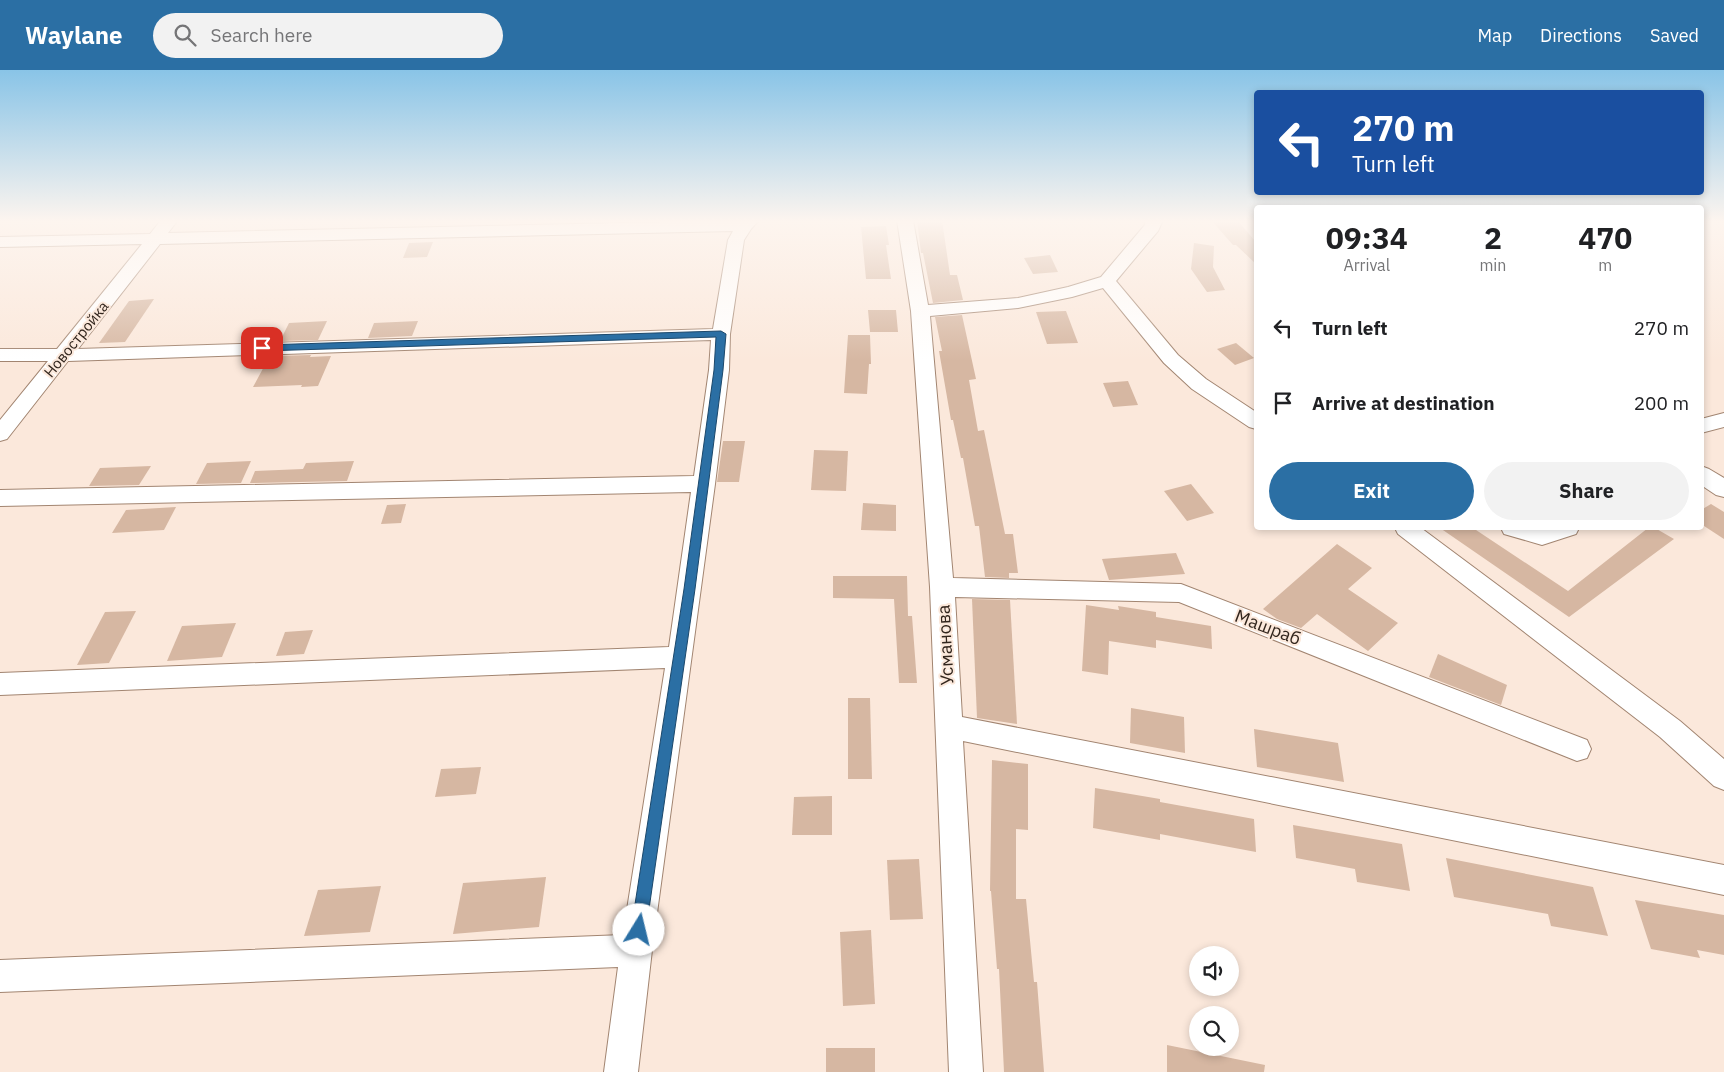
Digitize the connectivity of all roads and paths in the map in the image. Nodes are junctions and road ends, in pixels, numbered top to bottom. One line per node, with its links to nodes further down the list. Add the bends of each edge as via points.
1 (133, 267): 8 (street, Новостройка)
2 (732, 267): 7 (street)
3 (913, 267): 6 (street, Усманова)
4 (1119, 267): 5 (street)
5 (1107, 281): 6 (street, via 1018,303); 11 (street, via 1171,360 1199,384)
6 (920, 310): 21 (street, Усманова)
7 (721, 334): 8 (street); 15 (street)
8 (63, 354): 9 (street); 13 (street, Новостройка)
9 (0, 355)
10 (1724, 420): 12 (street)
11 (1254, 421)
12 (1704, 425)
13 (0, 434)
14 (1704, 476): 16 (street)
15 (704, 484): 17 (street); 22 (street)
16 (1724, 489)
17 (0, 498)
18 (1409, 530): 26 (street, via 1670,729)
19 (1520, 530): 20 (street, via 1542,536)
20 (1562, 530)
21 (942, 587): 24 (street, Усманова); 25 (street, Машраб, via 1181,593)
22 (680, 657): 23 (street); 28 (street)
23 (0, 684)
24 (949, 726): 27 (street); 31 (street, Усманова)
25 (1577, 749)
26 (1724, 777)
27 (1724, 880)
28 (636, 950): 29 (street); 30 (street)
29 (0, 976)
30 (621, 1072)
31 (966, 1072)

